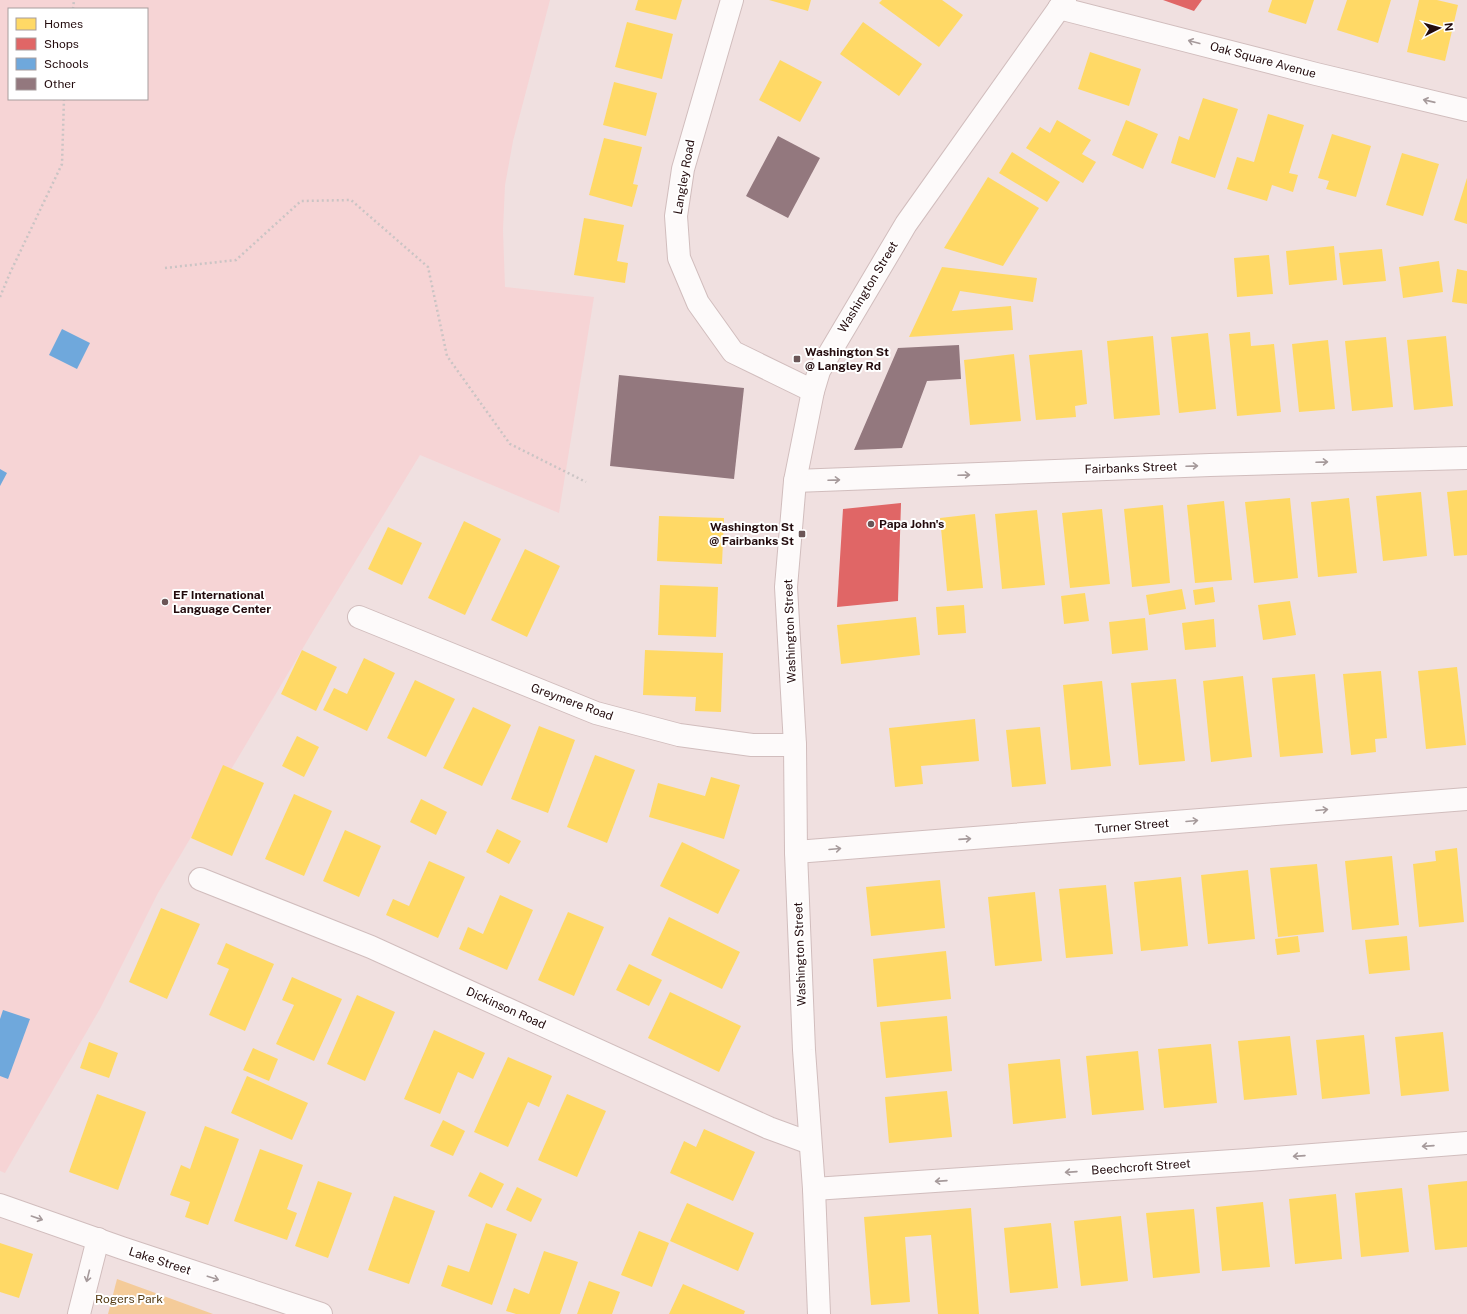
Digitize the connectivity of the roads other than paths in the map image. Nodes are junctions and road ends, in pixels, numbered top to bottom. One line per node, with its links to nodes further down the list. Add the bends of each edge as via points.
1 (732, 0): 4 (street, Langley Road, via 683,169 676,216 679,258 698,303 733,352)
2 (1062, 4): 3 (street, Oak Square Avenue, one-way to 2, via 1316,74); 4 (street, Washington Street, via 906,224 819,371)
3 (1467, 110)
4 (813, 391): 6 (street, Washington Street)
5 (1467, 458): 6 (street, Fairbanks Street, one-way to 5)
6 (795, 482): 8 (street, Washington Street, via 786,586)
7 (359, 617): 8 (street, Greymere Road, via 596,713 679,735 752,745)
8 (795, 745): 10 (street, Washington Street)
9 (1467, 799): 10 (street, Turner Street, one-way to 9)
10 (796, 852): 12 (street, Washington Street)
11 (200, 879): 12 (street, Dickinson Road, via 370,947 769,1128)
12 (810, 1143): 14 (street, Washington Street)
13 (1467, 1143): 14 (street, Beechcroft Street, one-way to 14)
14 (814, 1189): 19 (street, Washington Street)
15 (0, 1205): 16 (street, Lake Street, one-way to 16)
16 (98, 1239): 17 (street, one-way to 17); 18 (street, Lake Street, one-way to 18)
17 (79, 1314)
18 (320, 1314)
19 (819, 1314)

